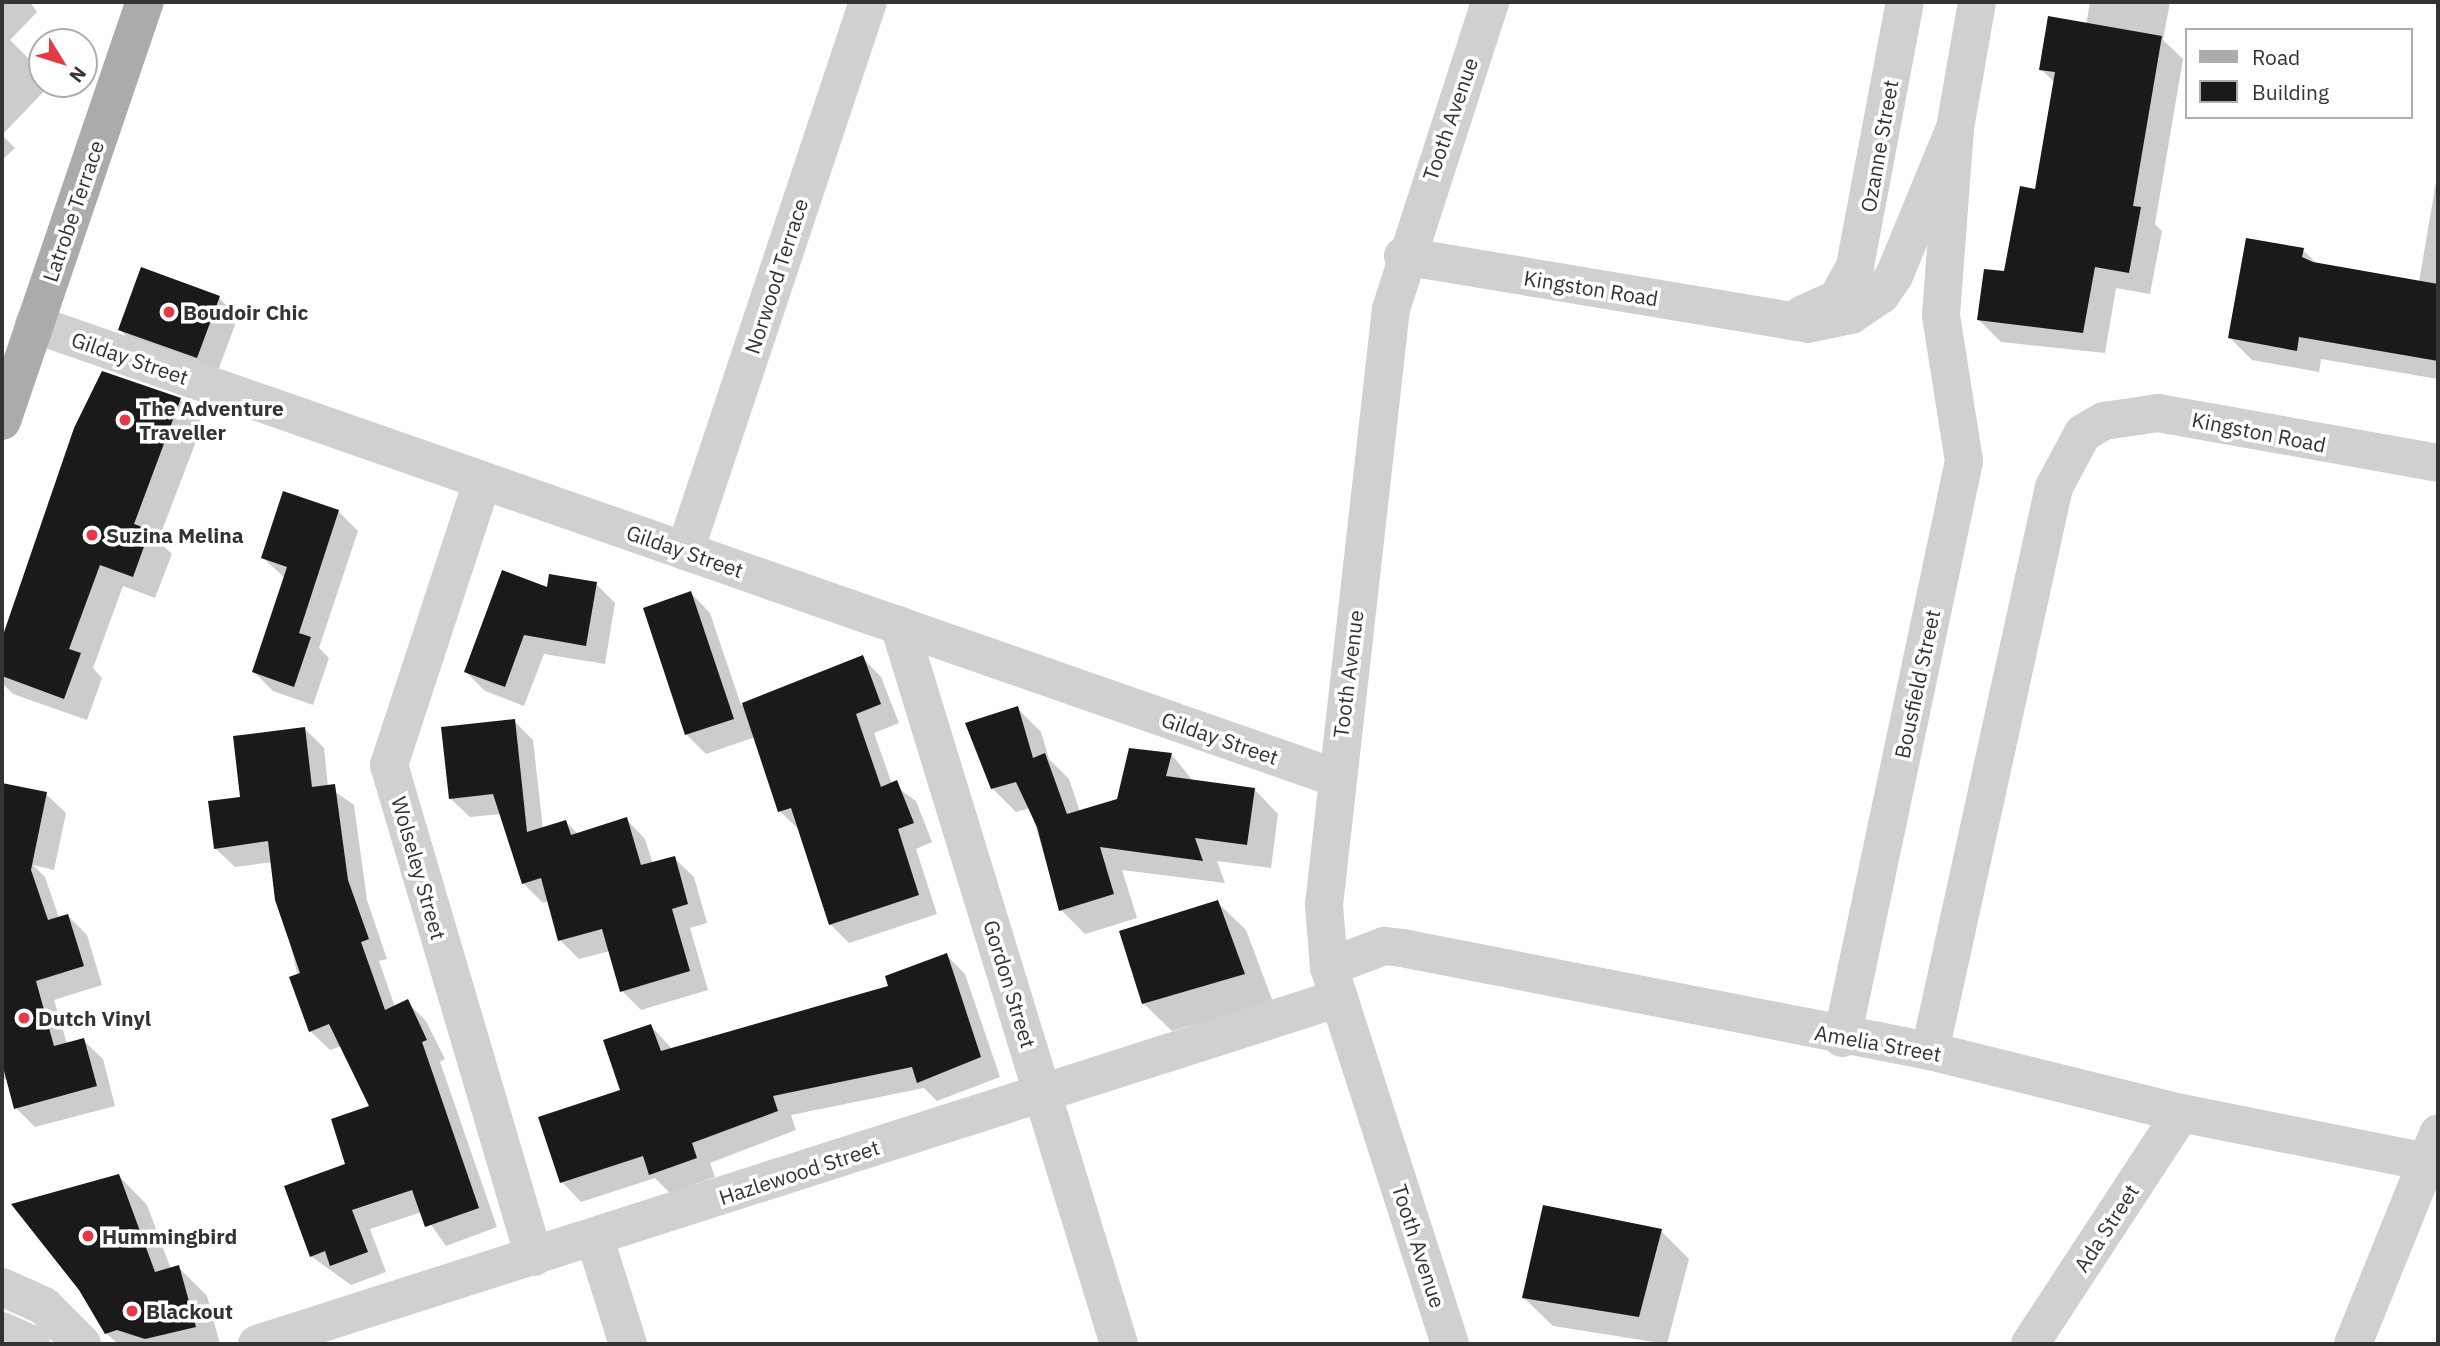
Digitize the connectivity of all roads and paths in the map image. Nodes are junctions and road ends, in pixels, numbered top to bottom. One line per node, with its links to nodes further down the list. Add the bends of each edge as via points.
1 (145, 2): 9 (main road, Latrobe Terrace)
2 (868, 2): 13 (street, Norwood Terrace)
3 (1490, 2): 7 (street, Tooth Avenue)
4 (1905, 2): 8 (street, Ozanne Street, via 1863,234)
5 (1976, 2): 6 (street)
6 (1955, 128): 8 (street, via 1900,263); 17 (street, Bousfield Street, via 1942,329 1964,461)
7 (1403, 256): 8 (street, Kingston Road, via 1780,319); 15 (street, Tooth Avenue, via 1386,343)
8 (1858, 296)
9 (34, 324): 10 (main road, Latrobe Terrace); 12 (street, Gilday Street)
10 (2, 421)
11 (2438, 463): 18 (street, Kingston Road, via 2158,413 2104,421 2083,433 2053,487)
12 (482, 482): 13 (street, Gilday Street); 23 (street, Wolseley Street, via 389,765)
13 (685, 551): 14 (street, Gilday Street)
14 (899, 625): 15 (street, Gilday Street); 19 (street, Gordon Street)
15 (1336, 778): 16 (street, Tooth Avenue, via 1324,905)
16 (1334, 982): 17 (street, Amelia Street, via 1384,946); 19 (street, Hazlewood Street); 32 (street, Tooth Avenue)
17 (1842, 1038): 18 (street, Amelia Street)
18 (1930, 1051): 20 (street, Amelia Street)
19 (1044, 1093): 22 (street, Hazlewood Street); 31 (street, Gordon Street)
20 (2181, 1113): 21 (street, Amelia Street); 33 (street, Ada Street)
21 (2433, 1148): 26 (street)
22 (595, 1238): 23 (street, Hazlewood Street); 30 (street)
23 (534, 1257): 29 (street, Hazlewood Street)
24 (2, 1287): 28 (street, via 44,1306)
25 (2, 1331): 27 (street)
26 (2359, 1342)
27 (32, 1344)
28 (82, 1344)
29 (257, 1344)
30 (628, 1344)
31 (1119, 1344)
32 (1450, 1344)
33 (2030, 1344)

